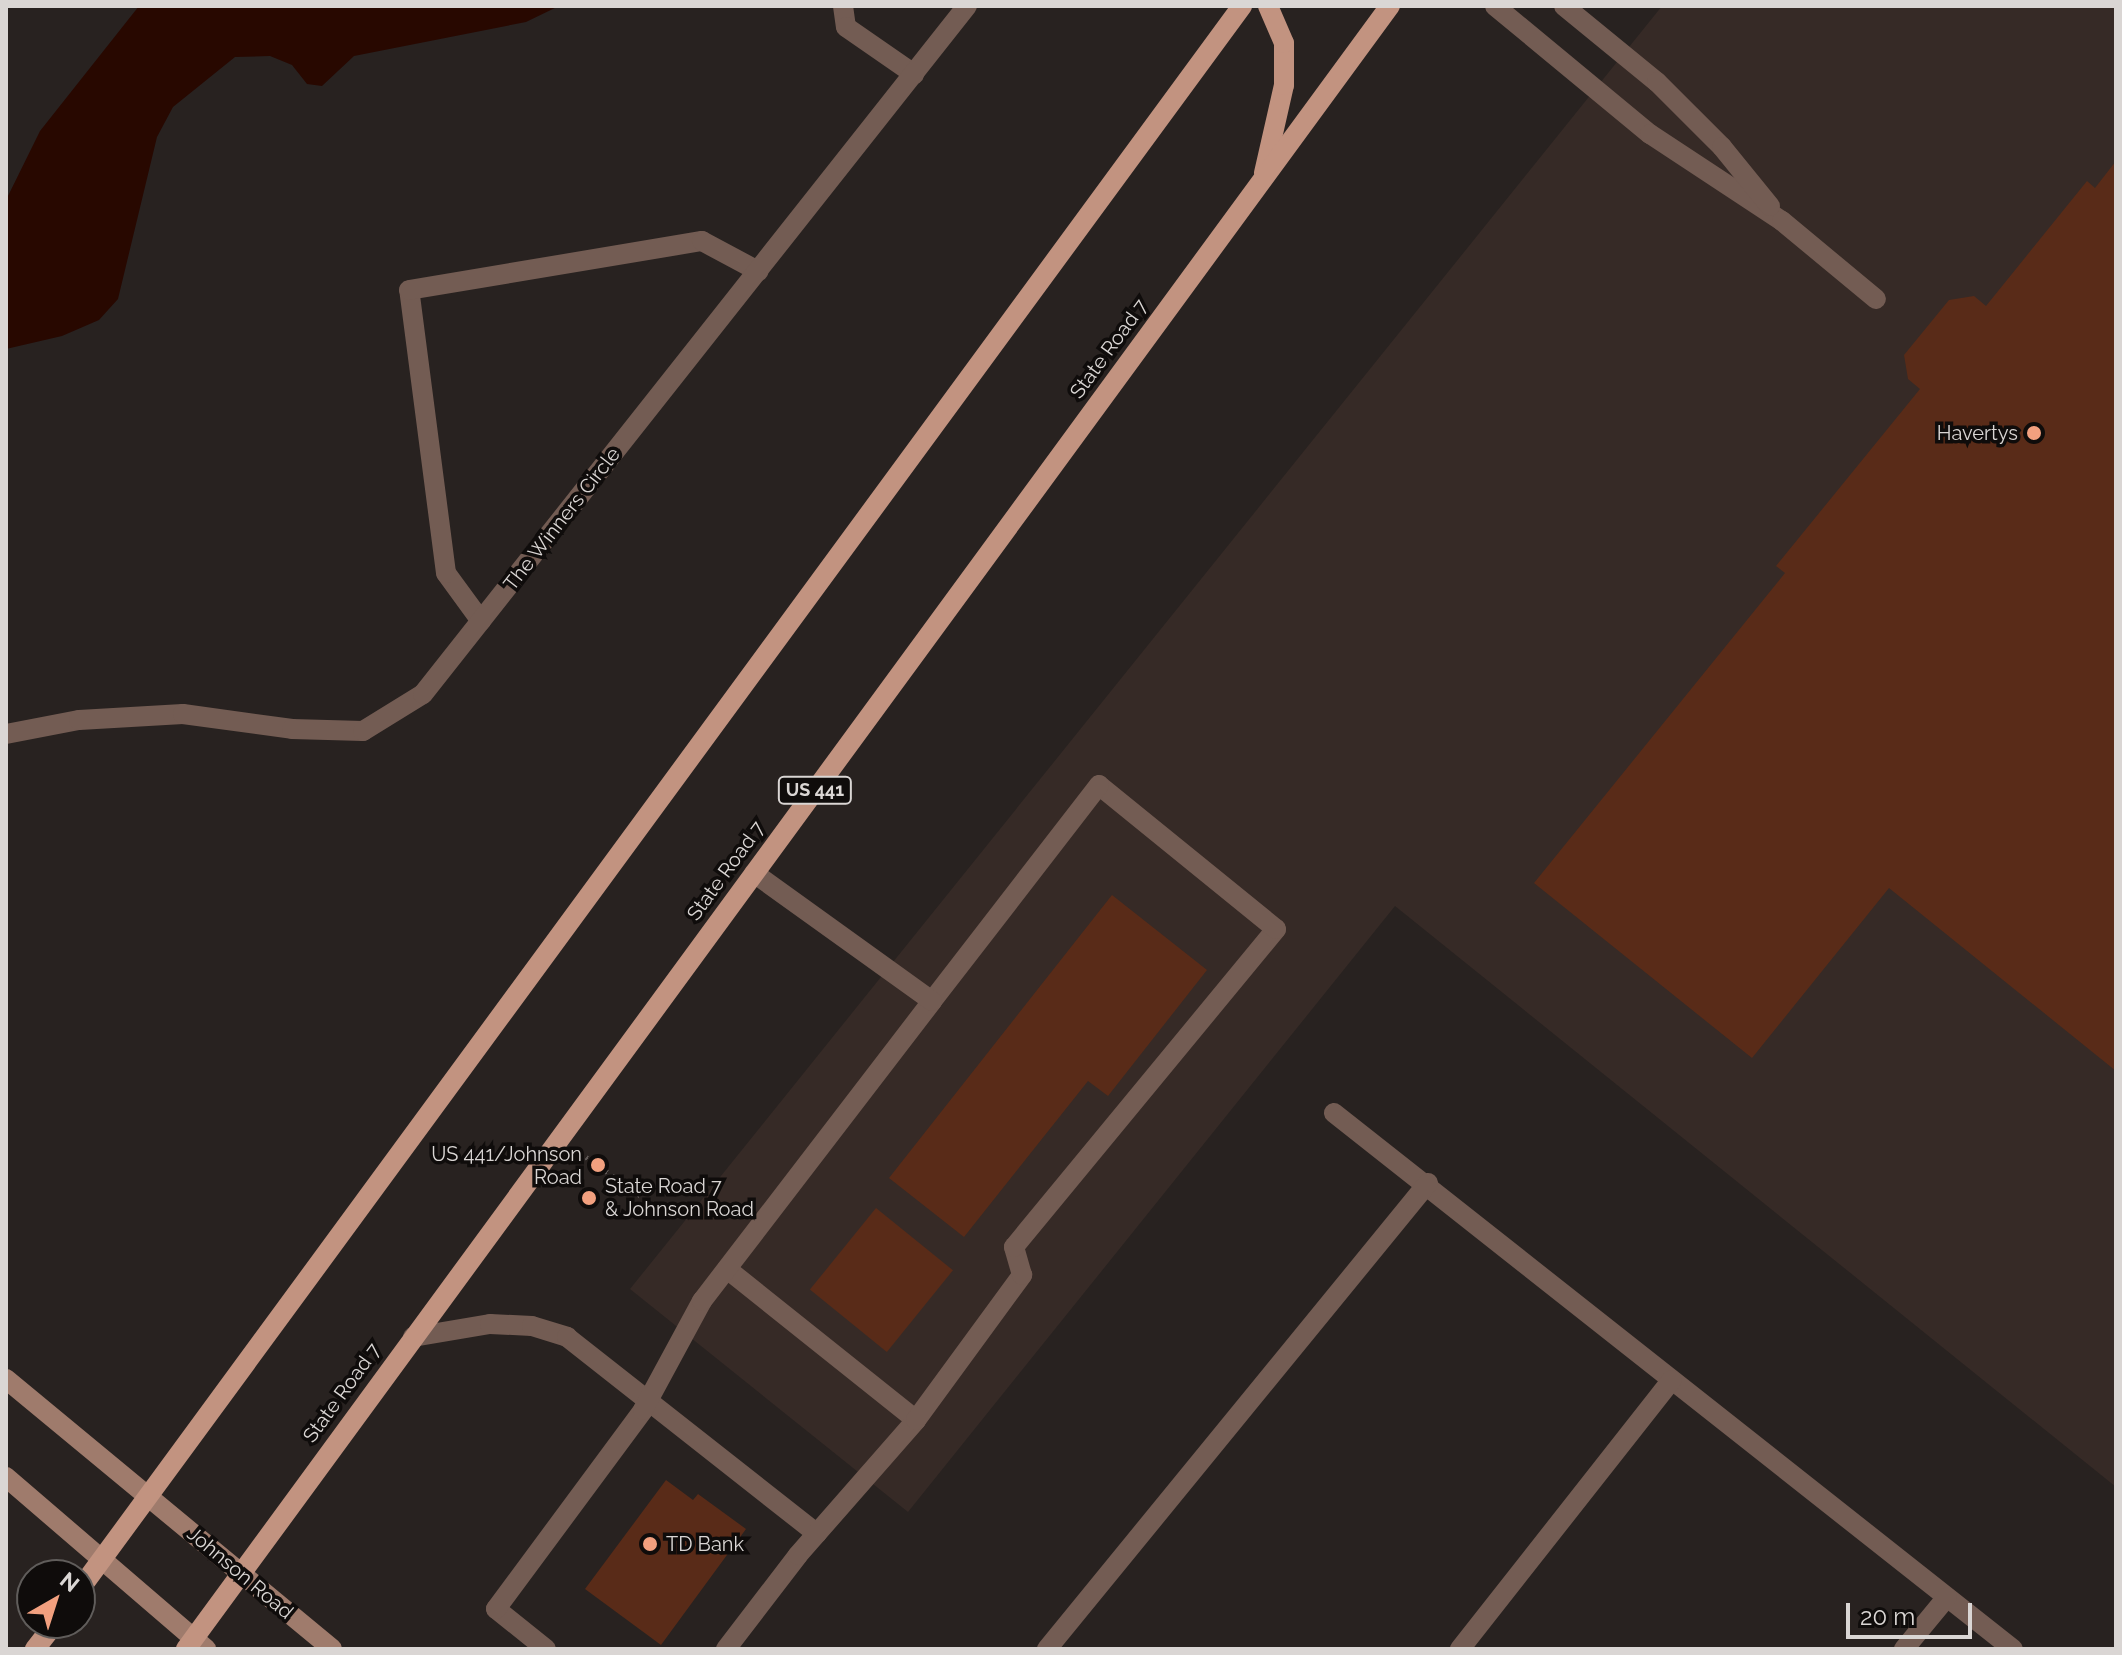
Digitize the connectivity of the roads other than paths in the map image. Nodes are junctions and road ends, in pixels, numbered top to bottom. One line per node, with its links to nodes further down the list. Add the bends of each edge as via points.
1 (843, 6): 8 (street, via 846,27)
2 (967, 6): 8 (street, The Winners Circle)
3 (1242, 6): 26 (main road)
4 (1268, 6): 9 (main road, via 1284,43 1284,85)
5 (1390, 6): 9 (main road, State Road 7 / US 441)
6 (1495, 6): 10 (street, via 1650,134)
7 (1564, 6): 10 (street, via 1657,82 1722,147)
8 (914, 74): 11 (street, The Winners Circle)
9 (1262, 181): 15 (main road, State Road 7 / US 441)
10 (1782, 221): 12 (street)
11 (758, 271): 13 (street, The Winners Circle); 13 (street, via 702,241 409,290 446,573)
12 (1876, 299)
13 (481, 621): 14 (street, The Winners Circle, via 423,694 363,731 292,729 183,714 79,720)
14 (6, 734)
15 (754, 873): 16 (street); 20 (main road, State Road 7 / US 441)
16 (932, 1001): 19 (street); 24 (street, via 1099,785 1276,929 1014,1247 1022,1275)
17 (1334, 1113): 18 (street)
18 (1428, 1183): 22 (street); 36 (street)
19 (727, 1269): 23 (street, via 702,1301); 24 (street)
20 (413, 1337): 23 (street, via 490,1324 532,1326 567,1337); 30 (main road, State Road 7 / US 441)
21 (6, 1379): 26 (street, Johnson Road)
22 (1672, 1380): 31 (street); 37 (street)
23 (650, 1398): 27 (street); 34 (street, via 496,1609)
24 (916, 1420): 27 (street)
25 (6, 1477): 28 (street)
26 (148, 1496): 28 (main road); 30 (street, Johnson Road)
27 (817, 1534): 35 (street)
28 (102, 1559): 29 (main road); 32 (street)
29 (96, 1567)
30 (240, 1573): 32 (main road, State Road 7 / US 441); 33 (street, Johnson Road)
31 (1947, 1597): 38 (street); 39 (street)
32 (195, 1645)
33 (332, 1649)
34 (546, 1649)
35 (726, 1649)
36 (1047, 1649)
37 (1460, 1649)
38 (1904, 1649)
39 (2013, 1649)

